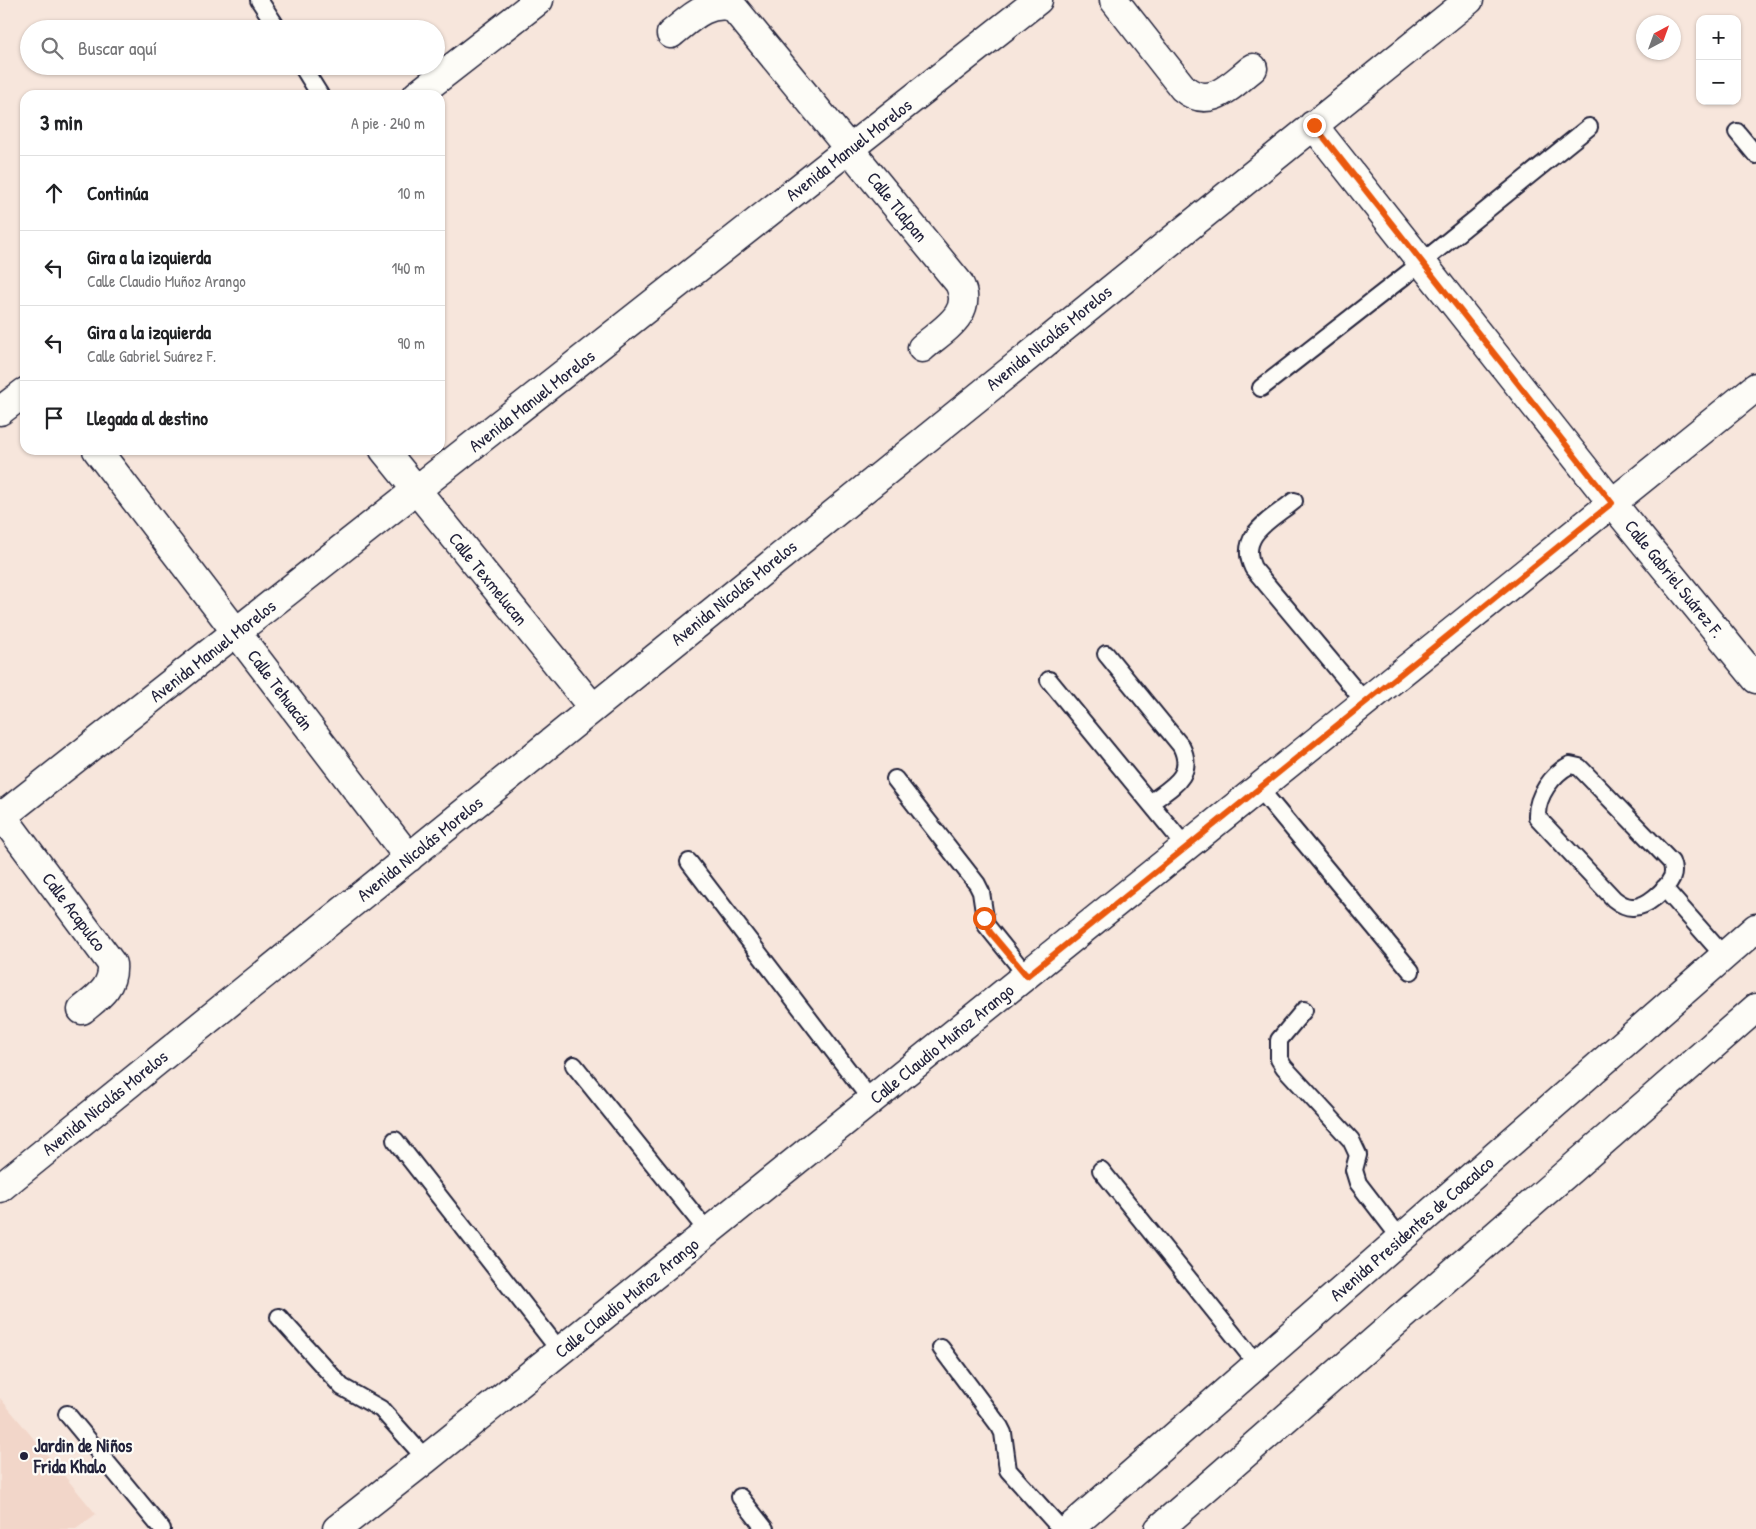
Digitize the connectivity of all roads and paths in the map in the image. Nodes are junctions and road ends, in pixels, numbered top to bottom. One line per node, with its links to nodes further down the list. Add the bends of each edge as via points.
1 (259, 0): 6 (lane)
2 (539, 0): 9 (street)
3 (1038, 0): 17 (street, Avenida Manuel Morelos)
4 (1114, 0): 8 (street, via 1191,95 1211,97)
5 (1469, 0): 14 (street, Avenida Nicolás Morelos)
6 (272, 20)
7 (671, 34): 17 (street, Calle Tlalpan, via 709,7 723,4 733,7)
8 (1253, 68)
9 (445, 73)
10 (308, 75): 12 (lane)
11 (443, 75): 13 (street)
12 (317, 90)
13 (423, 90)
14 (1314, 125): 19 (street, Calle Gabriel Suárez F.); 35 (street, Avenida Nicolás Morelos)
15 (1589, 127): 19 (lane)
16 (1737, 132): 18 (lane)
17 (850, 150): 20 (street, Calle Tlalpan, via 963,291 962,311); 27 (street, Avenida Manuel Morelos)
18 (1756, 155)
19 (1421, 263): 22 (lane); 29 (street, Calle Gabriel Suárez F.)
20 (922, 348)
21 (1756, 387): 29 (street, Calle Claudio Muñoz Arango)
22 (1261, 388)
23 (20, 396): 24 (street)
24 (0, 411)
25 (101, 455): 30 (street, Calle Tehuacán)
26 (388, 455): 27 (street, Calle Texmelucan)
27 (417, 492): 30 (street, Avenida Manuel Morelos); 35 (street, Calle Texmelucan)
28 (1294, 502): 34 (lane, via 1250,539 1248,559)
29 (1612, 503): 32 (street, Calle Gabriel Suárez F.); 34 (street, Calle Claudio Muñoz Arango)
30 (236, 633): 39 (street, Avenida Manuel Morelos); 41 (street, Calle Tehuacán)
31 (1106, 654): 38 (lane, via 1186,755 1183,776)
32 (1756, 679)
33 (1049, 680): 38 (lane)
34 (1364, 702): 37 (street, Calle Claudio Muñoz Arango)
35 (592, 708): 41 (street, Avenida Nicolás Morelos)
36 (895, 779): 47 (lane, via 977,884 986,925)
37 (1259, 788): 40 (street, Calle Claudio Muñoz Arango); 46 (lane)
38 (1150, 803): 40 (lane)
39 (1, 816): 49 (street, Calle Acapulco, via 112,964 110,983)
40 (1186, 846): 47 (street, Calle Claudio Muñoz Arango)
41 (409, 858): 55 (street, Avenida Nicolás Morelos)
42 (689, 862): 52 (lane)
43 (1664, 888): 43 (lane, via 1673,870 1666,855 1579,767 1570,765 1555,776 1545,789 1537,817 1614,899 1632,908 1642,906); 45 (lane)
44 (1756, 928): 45 (street, Avenida Presidentes de Coacalco)
45 (1724, 956): 57 (street, Avenida Presidentes de Coacalco)
46 (1411, 971)
47 (1027, 976): 52 (street, Calle Claudio Muñoz Arango)
48 (1756, 1008): 70 (street)
49 (82, 1010)
50 (1304, 1010): 57 (lane, via 1279,1040 1279,1059 1351,1140 1358,1155 1354,1170 1358,1183)
51 (574, 1066): 56 (lane)
52 (871, 1100): 56 (street, Calle Claudio Muñoz Arango)
53 (395, 1140): 60 (lane)
54 (1101, 1170): 61 (lane)
55 (0, 1188)
56 (708, 1232): 60 (street, Calle Claudio Muñoz Arango)
57 (1401, 1239): 61 (street, Avenida Presidentes de Coacalco)
58 (279, 1317): 63 (lane, via 342,1387 381,1409)
59 (941, 1348): 68 (lane, via 1000,1427 1008,1470)
60 (560, 1351): 63 (street, Calle Claudio Muñoz Arango)
61 (1258, 1364): 69 (street, Avenida Presidentes de Coacalco)
62 (67, 1414): 65 (lane)
63 (426, 1459): 66 (street, Calle Claudio Muñoz Arango)
64 (740, 1497): 67 (lane)
65 (162, 1529)
66 (337, 1529)
67 (765, 1529)
68 (1061, 1529)
69 (1069, 1529)
70 (1159, 1529)

